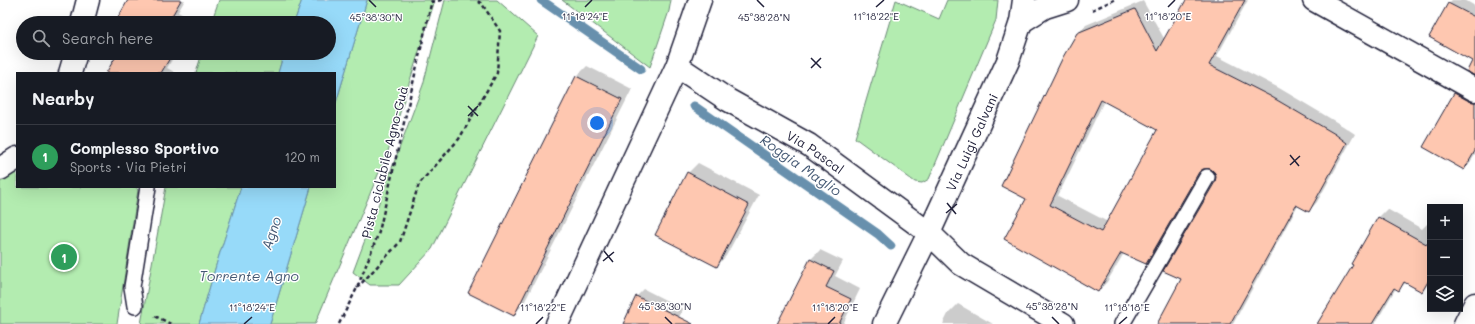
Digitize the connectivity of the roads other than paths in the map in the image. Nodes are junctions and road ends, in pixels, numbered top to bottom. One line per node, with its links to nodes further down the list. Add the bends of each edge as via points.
1 (88, 0): 6 (street)
2 (700, 0): 9 (street)
3 (1024, 0): 7 (street, Via Luigi Galvani)
4 (1067, 0): 7 (street, via 1045,7)
5 (1314, 0): 11 (street)
6 (84, 16)
7 (1021, 22): 16 (street, Via Luigi Galvani, via 1008,60)
8 (74, 60): 10 (street)
9 (677, 66): 16 (street, Via Pascal, via 728,100 809,145); 19 (street)
10 (70, 72)
11 (1475, 90)
12 (16, 159): 13 (street)
13 (0, 169)
14 (1207, 177): 22 (lane)
15 (148, 188): 18 (lane, via 132,287)
16 (929, 233): 20 (street, Via Luigi Galvani); 21 (street, Via Pascal, via 961,264)
17 (1475, 304): 23 (street)
18 (135, 306)
19 (557, 324)
20 (884, 324)
21 (1063, 324)
22 (1122, 324)
23 (1465, 324)

